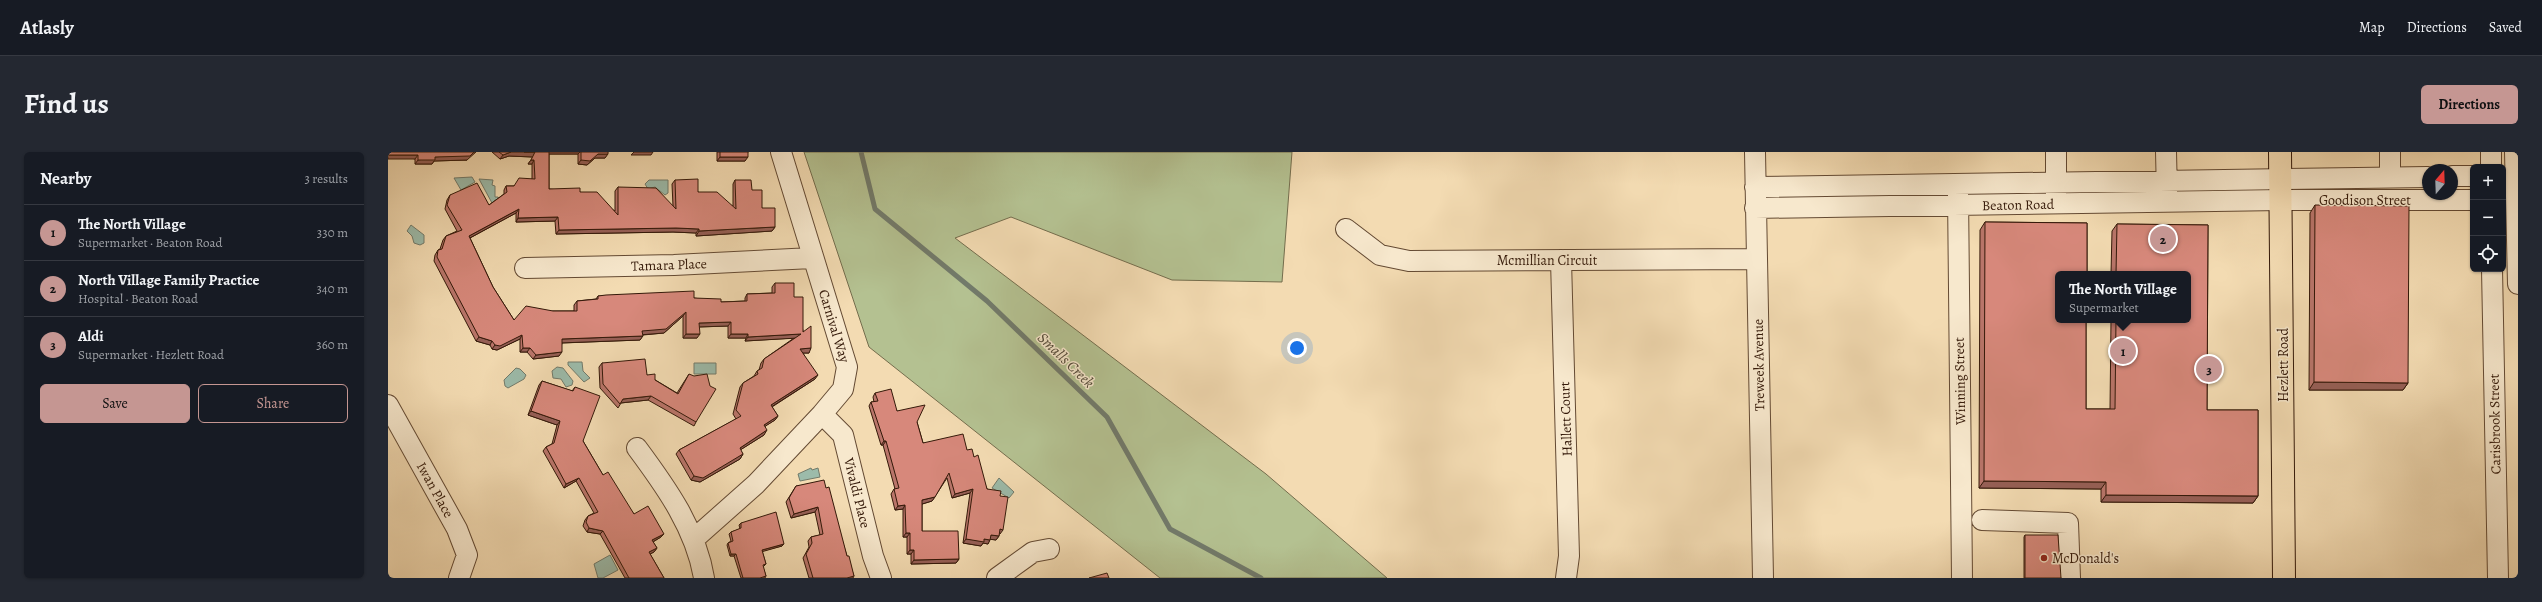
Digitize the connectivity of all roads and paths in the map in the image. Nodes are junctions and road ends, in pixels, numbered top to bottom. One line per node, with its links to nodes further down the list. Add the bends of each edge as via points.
1 (781, 152): 27 (street, Carnival Way)
2 (1755, 152): 18 (street, Treweek Avenue)
3 (2056, 152): 16 (street)
4 (2166, 152): 15 (street)
5 (2280, 152): 19 (main road, Hezlett Road)
6 (2390, 152): 14 (street)
7 (2491, 152): 9 (street)
8 (2515, 152): 10 (street)
9 (2491, 164)
10 (2512, 175): 21 (street)
11 (2422, 176): 14 (street, Goodison Street)
12 (2458, 176): 13 (street)
13 (2470, 176)
14 (2390, 177): 19 (street, Goodison Street)
15 (2166, 181): 16 (street, Beaton Road); 19 (street, Beaton Road); 22 (street)
16 (2056, 184): 17 (street, Beaton Road); 23 (street)
17 (1957, 185): 18 (street, Beaton Road); 24 (street, Winning Street)
18 (1755, 187): 25 (street, Treweek Avenue)
19 (2280, 190): 20 (street, Goodison Street); 22 (street, Beaton Road); 47 (main road, Hezlett Road)
20 (2470, 200)
21 (2513, 200): 32 (street)
22 (2167, 202): 23 (street, Beaton Road)
23 (2057, 205): 24 (street, Beaton Road)
24 (1958, 206): 25 (street, Beaton Road); 45 (street, Winning Street)
25 (1755, 208): 28 (street, Treweek Avenue)
26 (1346, 229): 29 (street, Mcmillian Circuit, via 1380,255 1410,261)
27 (812, 258): 30 (street, Tamara Place, via 674,265); 34 (street, Carnival Way, via 847,367 843,389)
28 (1757, 259): 29 (street, Mcmillian Circuit); 44 (street, Treweek Avenue)
29 (1561, 260): 43 (street, Hallett Court, via 1569,556)
30 (525, 268)
31 (2492, 272): 48 (street, Carisbrook Street)
32 (2518, 284)
33 (388, 405): 39 (street, Iwan Place, via 457,529 467,555)
34 (822, 414): 37 (street, Carnival Way, via 756,484); 41 (street, Vivaldi Place, via 843,435 873,556)
35 (637, 448): 37 (street)
36 (1982, 520): 46 (street, via 2068,524)
37 (694, 539): 40 (street)
38 (1048, 549): 42 (street, via 1033,552)
39 (459, 578)
40 (704, 578)
41 (881, 578)
42 (998, 578)
43 (1566, 578)
44 (1763, 578)
45 (1962, 578)
46 (2070, 578)
47 (2284, 578)
48 (2498, 578)

